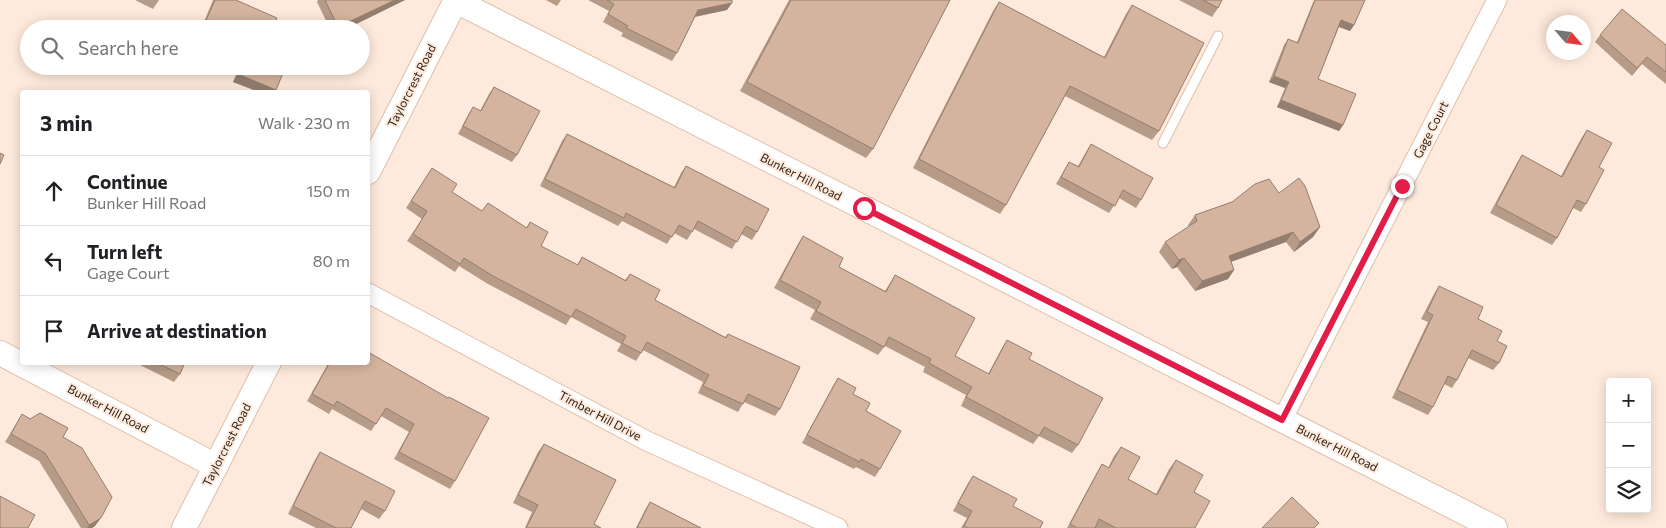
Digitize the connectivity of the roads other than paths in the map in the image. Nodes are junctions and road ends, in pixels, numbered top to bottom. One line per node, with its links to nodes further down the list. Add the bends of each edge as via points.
1 (1497, 0): 11 (street, Gage Court)
2 (456, 1): 5 (street, Taylorcrest Road); 11 (street, Bunker Hill Road)
3 (1218, 36): 4 (lane)
4 (1163, 143)
5 (370, 168)
6 (370, 294): 14 (street, Timber Hill Drive, via 647,441)
7 (0, 353): 8 (street, Bunker Hill Road)
8 (20, 363)
9 (23, 365): 12 (street, Bunker Hill Road)
10 (267, 365): 12 (street, Taylorcrest Road)
11 (1282, 420): 15 (street, Bunker Hill Road)
12 (216, 466): 13 (street, Taylorcrest Road)
13 (184, 528)
14 (838, 528)
15 (1495, 528)

